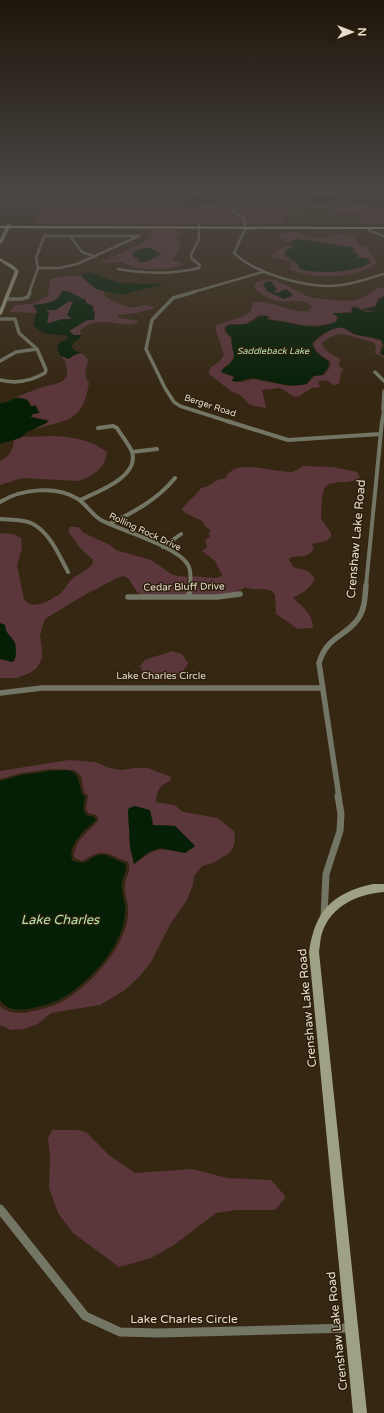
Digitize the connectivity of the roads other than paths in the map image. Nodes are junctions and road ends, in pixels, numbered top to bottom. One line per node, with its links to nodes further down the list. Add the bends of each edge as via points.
1 (36, 258): 6 (street)
2 (93, 258): 6 (street, via 68,267)
3 (192, 258): 7 (street, via 200,265 199,268 170,274 134,273)
4 (238, 258): 8 (street)
5 (0, 259): 10 (street, via 16,271)
6 (38, 268): 10 (street, via 28,297)
7 (118, 269)
8 (263, 272): 9 (street, via 329,286 350,284); 21 (street, Berger Road, via 173,298 152,320 146,348 174,402 288,440)
9 (384, 274)
10 (6, 299): 11 (street)
11 (0, 314)
12 (0, 319): 13 (street, via 15,319 20,336 34,343)
13 (37, 349): 14 (street, via 16,352); 16 (street, via 45,373 18,381)
14 (0, 361)
15 (375, 372): 17 (street)
16 (0, 380)
17 (384, 381)
18 (384, 391): 19 (street, Crenshaw Lake Road)
19 (383, 410): 21 (street, Crenshaw Lake Road)
20 (98, 428): 23 (street, via 117,428)
21 (380, 434): 35 (street, Crenshaw Lake Road, via 364,605 354,624 327,644 321,652 318,663)
22 (157, 449): 23 (street)
23 (132, 452): 25 (street, via 132,462 126,474 115,483)
24 (175, 478): 28 (street, via 154,500)
25 (80, 500): 26 (street, Rolling Rock Drive, via 49,491 34,490 10,495); 28 (street, Rolling Rock Drive, via 94,515)
26 (0, 502)
27 (0, 519): 31 (street, via 23,521 38,526)
28 (109, 524): 30 (street, Rolling Rock Drive)
29 (181, 534): 30 (street)
30 (163, 547): 34 (street, Rolling Rock Drive, via 188,564)
31 (68, 572)
32 (240, 594): 34 (street, Cedar Bluff Drive)
33 (128, 597): 34 (street, Cedar Bluff Drive)
34 (189, 597)
35 (323, 688): 36 (street, Lake Charles Circle, via 42,688); 38 (street, Crenshaw Lake Road, via 341,814 340,831 326,874)
36 (0, 693)
37 (384, 888): 38 (street, via 357,892 339,902)
38 (324, 918): 40 (street, Crenshaw Lake Road, via 317,934 314,952)
39 (0, 1209): 40 (street, Lake Charles Circle, via 85,1316 120,1332)
40 (351, 1328): 41 (street, Crenshaw Lake Road)
41 (360, 1413)

